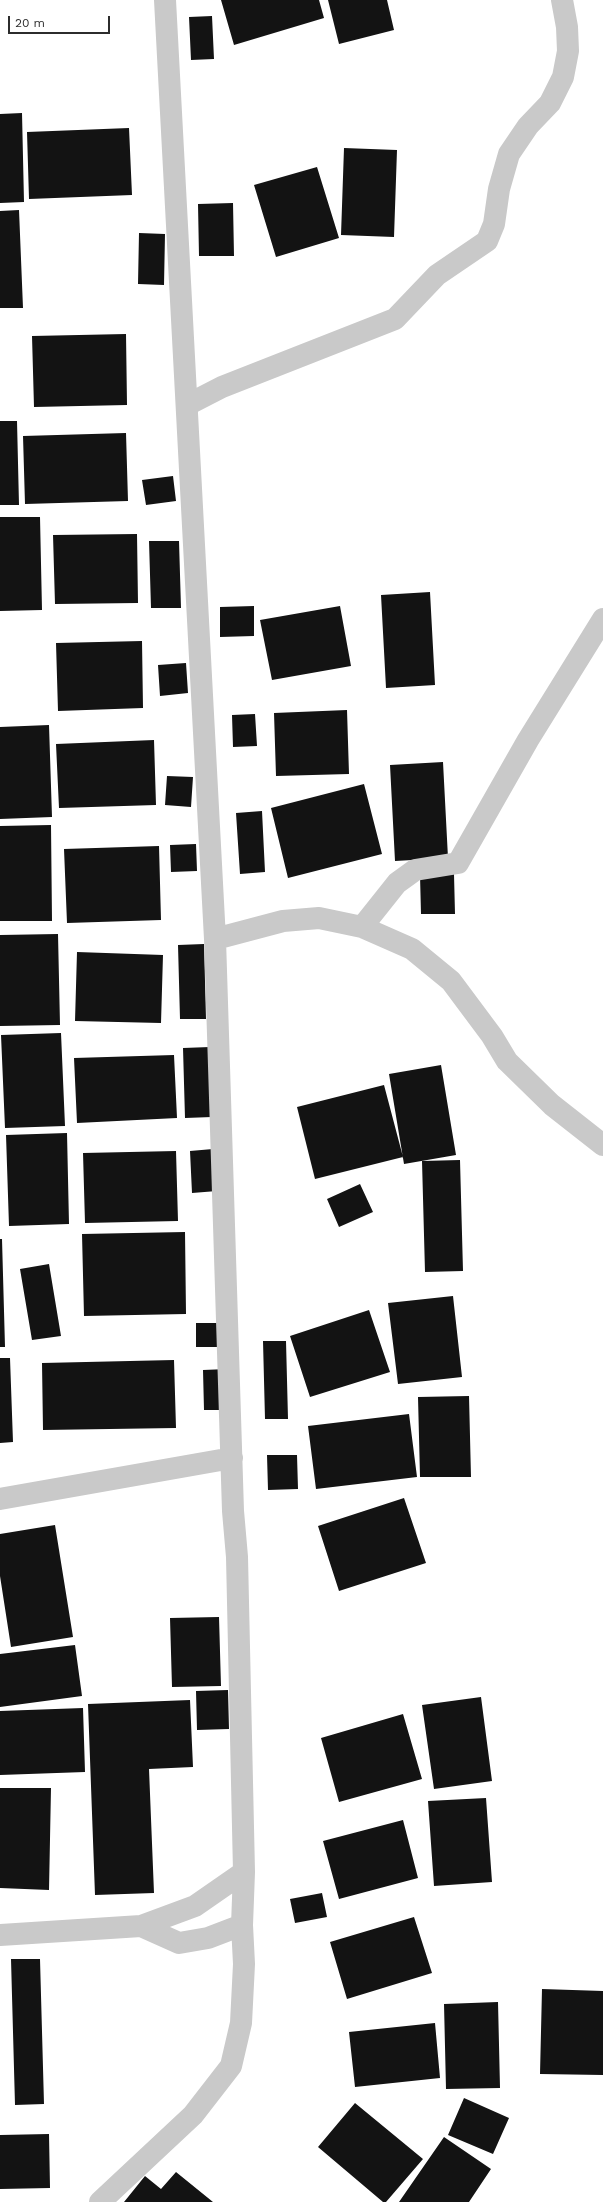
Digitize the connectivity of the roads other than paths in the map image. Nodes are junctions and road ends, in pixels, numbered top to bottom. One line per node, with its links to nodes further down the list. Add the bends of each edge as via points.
1 (165, 0): 3 (street)
2 (562, 0): 3 (street, via 568,51 563,77 550,103 528,126 509,154 499,189 494,224 487,241 437,275 395,319 222,387)
3 (187, 405): 6 (street)
4 (603, 619): 5 (street, via 528,740 458,863 415,870 397,883)
5 (362, 927): 6 (street, via 319,918 283,921); 7 (street, via 412,949 452,981 492,1036 506,1061 552,1105)
6 (215, 939): 8 (street)
7 (603, 1144)
8 (232, 1458): 9 (street); 10 (street, via 237,1557)
9 (0, 1499)
10 (244, 1872): 11 (street); 12 (street, via 195,1906)
11 (242, 1925): 12 (street, via 208,1938 179,1943); 14 (street, via 244,1964 241,2023 231,2066 193,2115)
12 (141, 1926): 13 (street)
13 (0, 1935)
14 (100, 2202)

